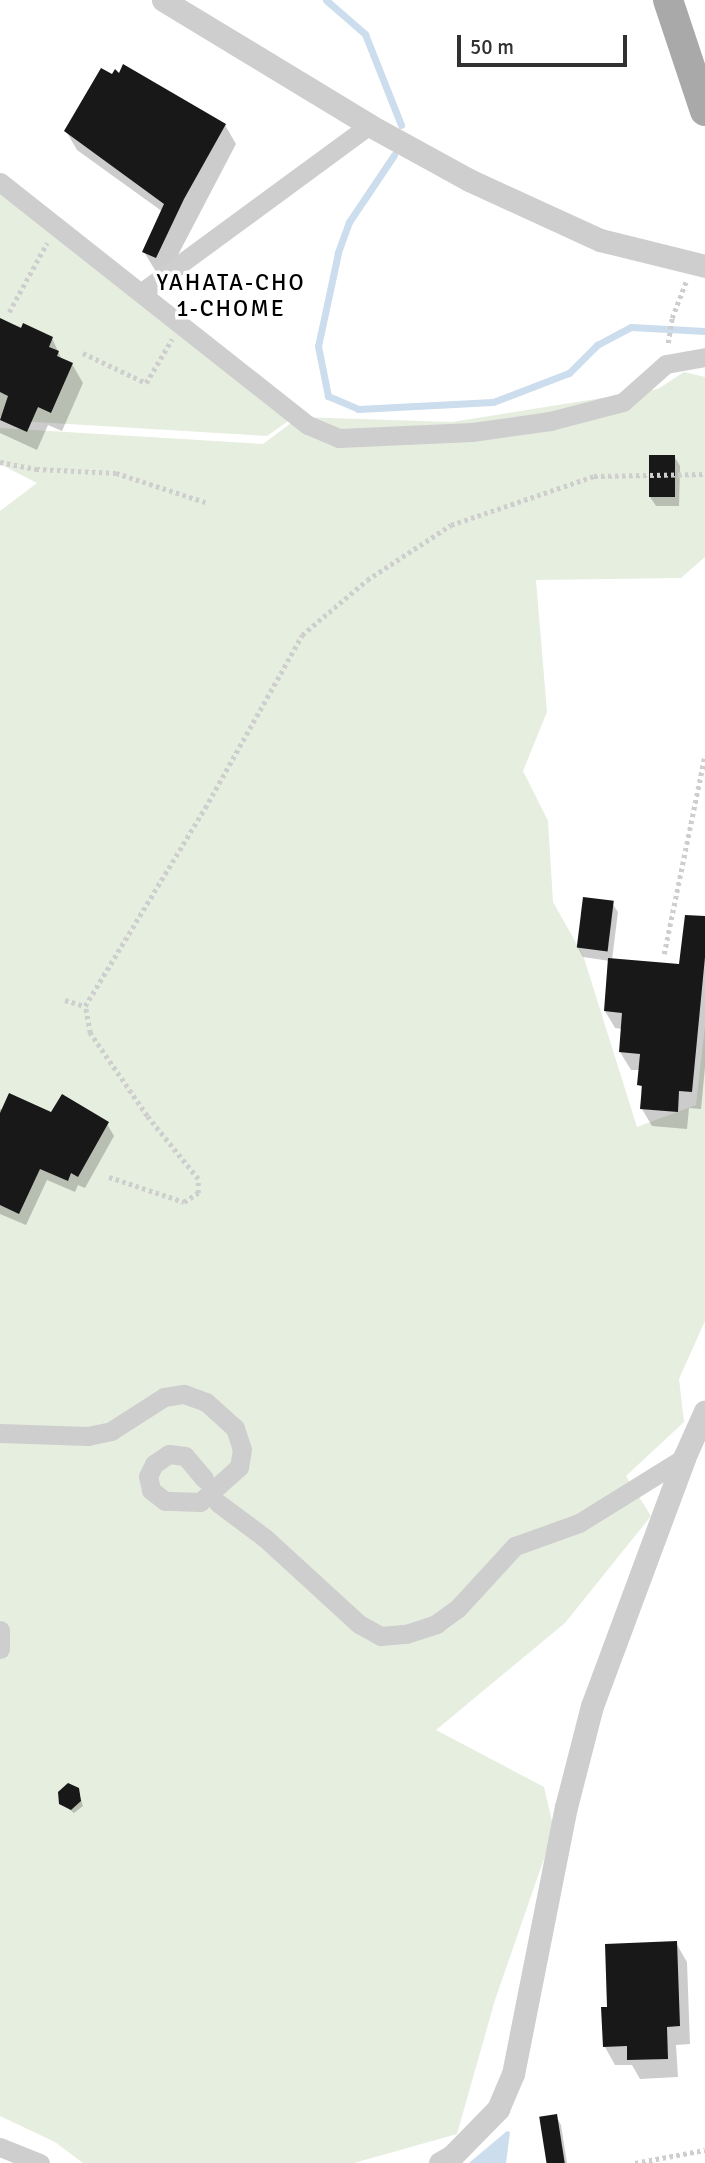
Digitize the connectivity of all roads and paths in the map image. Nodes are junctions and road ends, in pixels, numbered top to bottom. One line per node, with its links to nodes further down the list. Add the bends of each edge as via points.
1 (163, 0): 4 (street)
2 (667, 0): 3 (main road)
3 (705, 111)
4 (369, 125): 7 (street, via 547,218 600,240); 8 (street)
5 (0, 182): 6 (street)
6 (56, 227): 8 (street); 9 (path)
7 (699, 265): 11 (path, via 672,318)
8 (142, 292): 10 (street)
9 (9, 312)
10 (183, 325): 12 (path, via 146,383); 13 (street, via 308,425 339,438 472,432 550,421 623,402 666,364)
11 (667, 349)
12 (83, 353)
13 (705, 358)
14 (0, 462): 16 (path, via 36,469 116,473)
15 (705, 474): 20 (path, via 594,476 451,525 367,580 302,635 205,808)
16 (205, 502)
17 (705, 755): 18 (path)
18 (664, 954)
19 (65, 1000): 20 (path)
20 (85, 1006): 21 (path, via 90,1033 147,1116 198,1179 198,1193 184,1202)
21 (109, 1177)
22 (705, 1411): 24 (street)
23 (0, 1433): 25 (street, via 38,1436 111,1431 164,1397 184,1394 206,1402 234,1428 242,1449 239,1467 200,1502 165,1501 152,1490 148,1476 169,1454 184,1456)
24 (684, 1458): 26 (street, via 579,1523 515,1546 457,1609 436,1624 406,1634 381,1636 359,1624 265,1538); 32 (street, via 592,1706 566,1807 513,2074 498,2109 453,2156)
25 (204, 1479)
26 (218, 1503)
27 (0, 1630): 28 (street)
28 (0, 1649)
29 (0, 2147): 31 (street)
30 (705, 2150): 33 (path)
31 (40, 2163)
32 (440, 2163)
33 (635, 2163)

